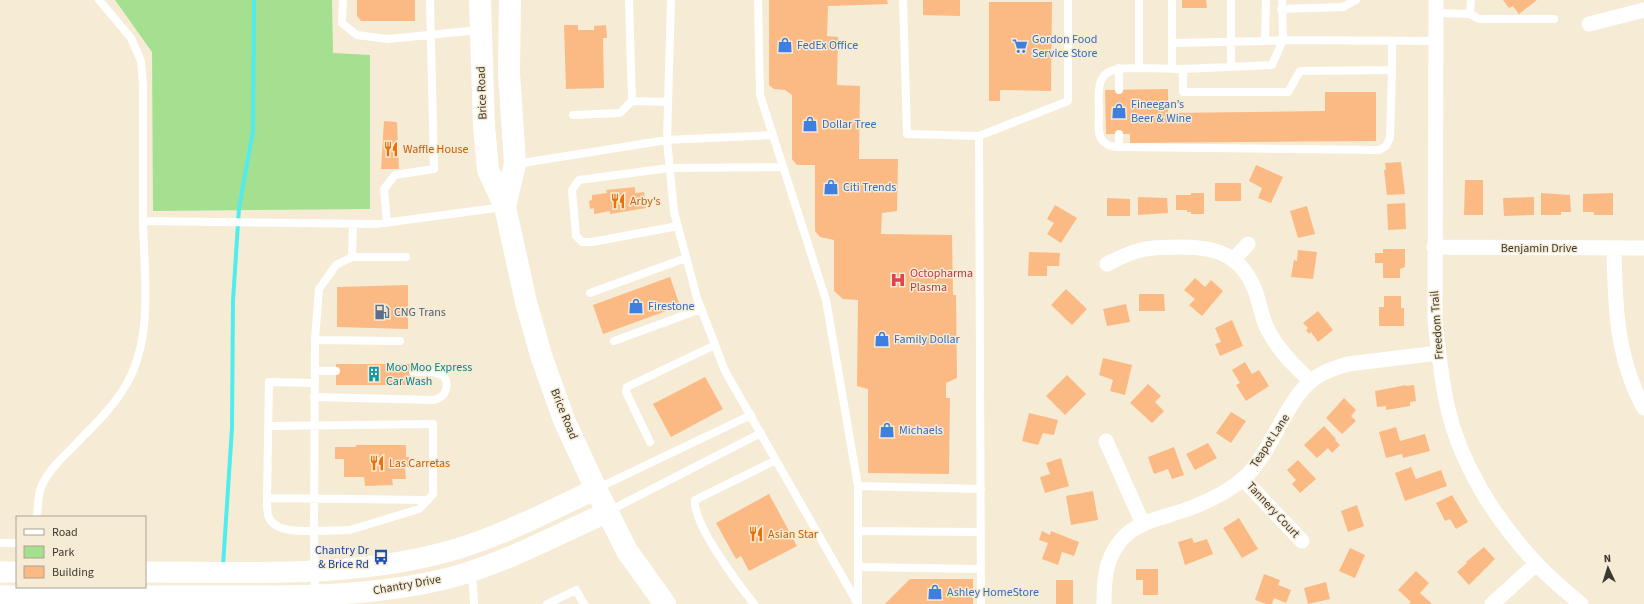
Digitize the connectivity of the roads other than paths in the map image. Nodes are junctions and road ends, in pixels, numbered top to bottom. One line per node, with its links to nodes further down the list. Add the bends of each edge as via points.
1 (99, 0): 51 (lane, via 131,38 141,61)
2 (342, 0): 25 (lane, via 342,23 357,35 388,39)
3 (430, 0): 25 (lane)
4 (480, 0): 24 (main road, Brice Road)
5 (510, 0): 47 (main road, Brice Road, via 509,73)
6 (628, 0): 39 (lane)
7 (671, 0): 40 (lane)
8 (758, 0): 43 (lane, via 760,95)
9 (903, 0): 44 (lane, via 907,134)
10 (1068, 0): 44 (lane, via 1068,101)
11 (1139, 0): 34 (lane)
12 (1172, 0): 31 (lane)
13 (1231, 0): 30 (lane)
14 (1266, 0): 28 (lane)
15 (1282, 0): 19 (lane)
16 (1356, 0): 19 (lane, via 1343,7)
17 (1471, 0): 21 (lane)
18 (1436, 7): 21 (lane); 29 (street, Freedom Trail)
19 (1281, 9): 26 (lane)
20 (1644, 10): 23 (street)
21 (1470, 14): 22 (lane, via 1479,19)
22 (1554, 20)
23 (1589, 24)
24 (480, 30): 25 (lane); 50 (main road, Brice Road, via 488,170)
25 (432, 36): 52 (lane, via 434,168 395,176 384,189)
26 (1283, 40): 27 (lane); 28 (lane); 32 (lane, via 1272,64)
27 (1392, 40): 29 (lane); 37 (lane)
28 (1265, 41): 30 (lane)
29 (1435, 41): 56 (street, Freedom Trail)
30 (1231, 42): 31 (lane); 32 (lane)
31 (1172, 44): 35 (lane)
32 (1231, 66): 36 (lane)
33 (1119, 68): 34 (lane); 38 (lane); 46 (lane, via 1105,75 1100,81 1098,92 1102,139 1107,144)
34 (1140, 68): 35 (lane)
35 (1172, 69): 36 (lane)
36 (1183, 69): 37 (lane, via 1182,92 1288,92 1300,71)
37 (1392, 70): 46 (lane, via 1390,138 1386,146 1379,150)
38 (1119, 90)
39 (632, 101): 40 (lane); 41 (lane, via 620,113)
40 (668, 102): 45 (lane)
41 (573, 115)
42 (1119, 134): 46 (lane)
43 (773, 135): 45 (lane); 48 (lane)
44 (979, 136): 88 (lane)
45 (666, 140): 47 (lane); 49 (lane)
46 (1119, 147)
47 (515, 164): 50 (main road, Brice Road)
48 (783, 167): 49 (lane); 86 (lane, via 826,300)
49 (669, 168): 54 (lane); 54 (lane, via 579,180 572,190 576,236 582,242 592,242)
50 (505, 207): 52 (lane); 87 (main road, Brice Road, via 541,355 564,420)
51 (143, 221): 53 (lane); 93 (lane, via 145,300 140,353 126,385 105,413 48,474 40,490)
52 (387, 223): 53 (lane)
53 (353, 224): 59 (lane)
54 (678, 226): 61 (lane)
55 (1248, 244): 62 (street)
56 (1434, 247): 58 (street, Benjamin Drive); 70 (street, Freedom Trail)
57 (1644, 248): 58 (street, Benjamin Drive)
58 (1614, 249): 77 (street, via 1620,345 1626,369)
59 (352, 257): 60 (lane); 66 (lane, via 336,265 319,289)
60 (406, 257)
61 (686, 258): 64 (lane); 65 (lane)
62 (1234, 259): 63 (street, via 1210,249 1157,247 1131,252); 74 (street, via 1250,279 1268,330 1280,348)
63 (1107, 264)
64 (590, 293)
65 (701, 308): 68 (lane); 69 (lane)
66 (315, 340): 67 (lane); 71 (lane)
67 (400, 341)
68 (614, 341)
69 (715, 345): 78 (lane, via 725,371); 82 (lane, via 627,387 626,392)
70 (1438, 353): 74 (street, Teapot Lane, via 1348,364 1334,368); 101 (street, Freedom Trail, via 1448,406 1462,451 1482,492 1506,528)
71 (315, 371): 72 (lane); 75 (lane)
72 (336, 371)
73 (412, 372): 76 (lane, via 433,372 444,376 446,386 443,396 433,400)
74 (1310, 381): 85 (street, Teapot Lane, via 1254,468)
75 (314, 383): 76 (lane); 80 (lane, via 269,382)
76 (314, 398): 79 (lane)
77 (1644, 408)
78 (751, 415): 81 (lane); 87 (lane)
79 (314, 425): 80 (lane); 90 (lane); 91 (lane, via 433,424 432,494)
80 (270, 426): 89 (lane)
81 (761, 433): 84 (lane); 92 (lane)
82 (650, 442)
83 (1106, 442): 94 (street)
84 (776, 460): 113 (lane); 118 (lane, via 695,500 694,505 698,519 734,580)
85 (1243, 479): 94 (street, Teapot Lane, via 1207,501); 98 (street, Tannery Court)
86 (858, 486): 88 (lane); 96 (lane)
87 (596, 489): 92 (main road, Brice Road); 108 (street, Chantry Drive, via 511,528 461,547 402,562)
88 (981, 489): 97 (lane)
89 (267, 498): 90 (lane); 95 (lane, via 268,516 277,526 292,531)
90 (314, 499): 91 (lane); 95 (lane)
91 (428, 500): 95 (lane, via 420,509 350,530)
92 (608, 512): 104 (street, Chantry Drive, via 522,551); 117 (main road, Brice Road, via 627,551)
93 (37, 516)
94 (1143, 524): 120 (street, Teapot Lane, via 1131,530 1122,539 1110,558 1106,570)
95 (314, 531): 108 (lane)
96 (858, 531): 97 (lane); 102 (lane)
97 (981, 532): 103 (lane)
98 (1302, 541)
99 (0, 543): 100 (lane)
100 (16, 543)
101 (1536, 564): 121 (street); 122 (street, Freedom Trail)
102 (858, 568): 103 (lane); 113 (lane)
103 (981, 569): 119 (lane)
104 (472, 570): 112 (street, Chantry Drive, via 415,586); 114 (lane)
105 (0, 572): 106 (street)
106 (16, 572)
107 (146, 572): 108 (street, Chantry Drive)
108 (315, 572): 112 (lane)
109 (0, 596): 110 (street, Chantry Drive)
110 (32, 596): 111 (street, Chantry Drive)
111 (196, 599): 112 (street, Chantry Drive, via 239,596)
112 (315, 600)
113 (858, 603)
114 (474, 604)
115 (548, 604): 116 (lane, via 576,590)
116 (584, 604)
117 (664, 604)
118 (754, 604)
119 (981, 604)
120 (1104, 604)
121 (1492, 604)
122 (1581, 604)

